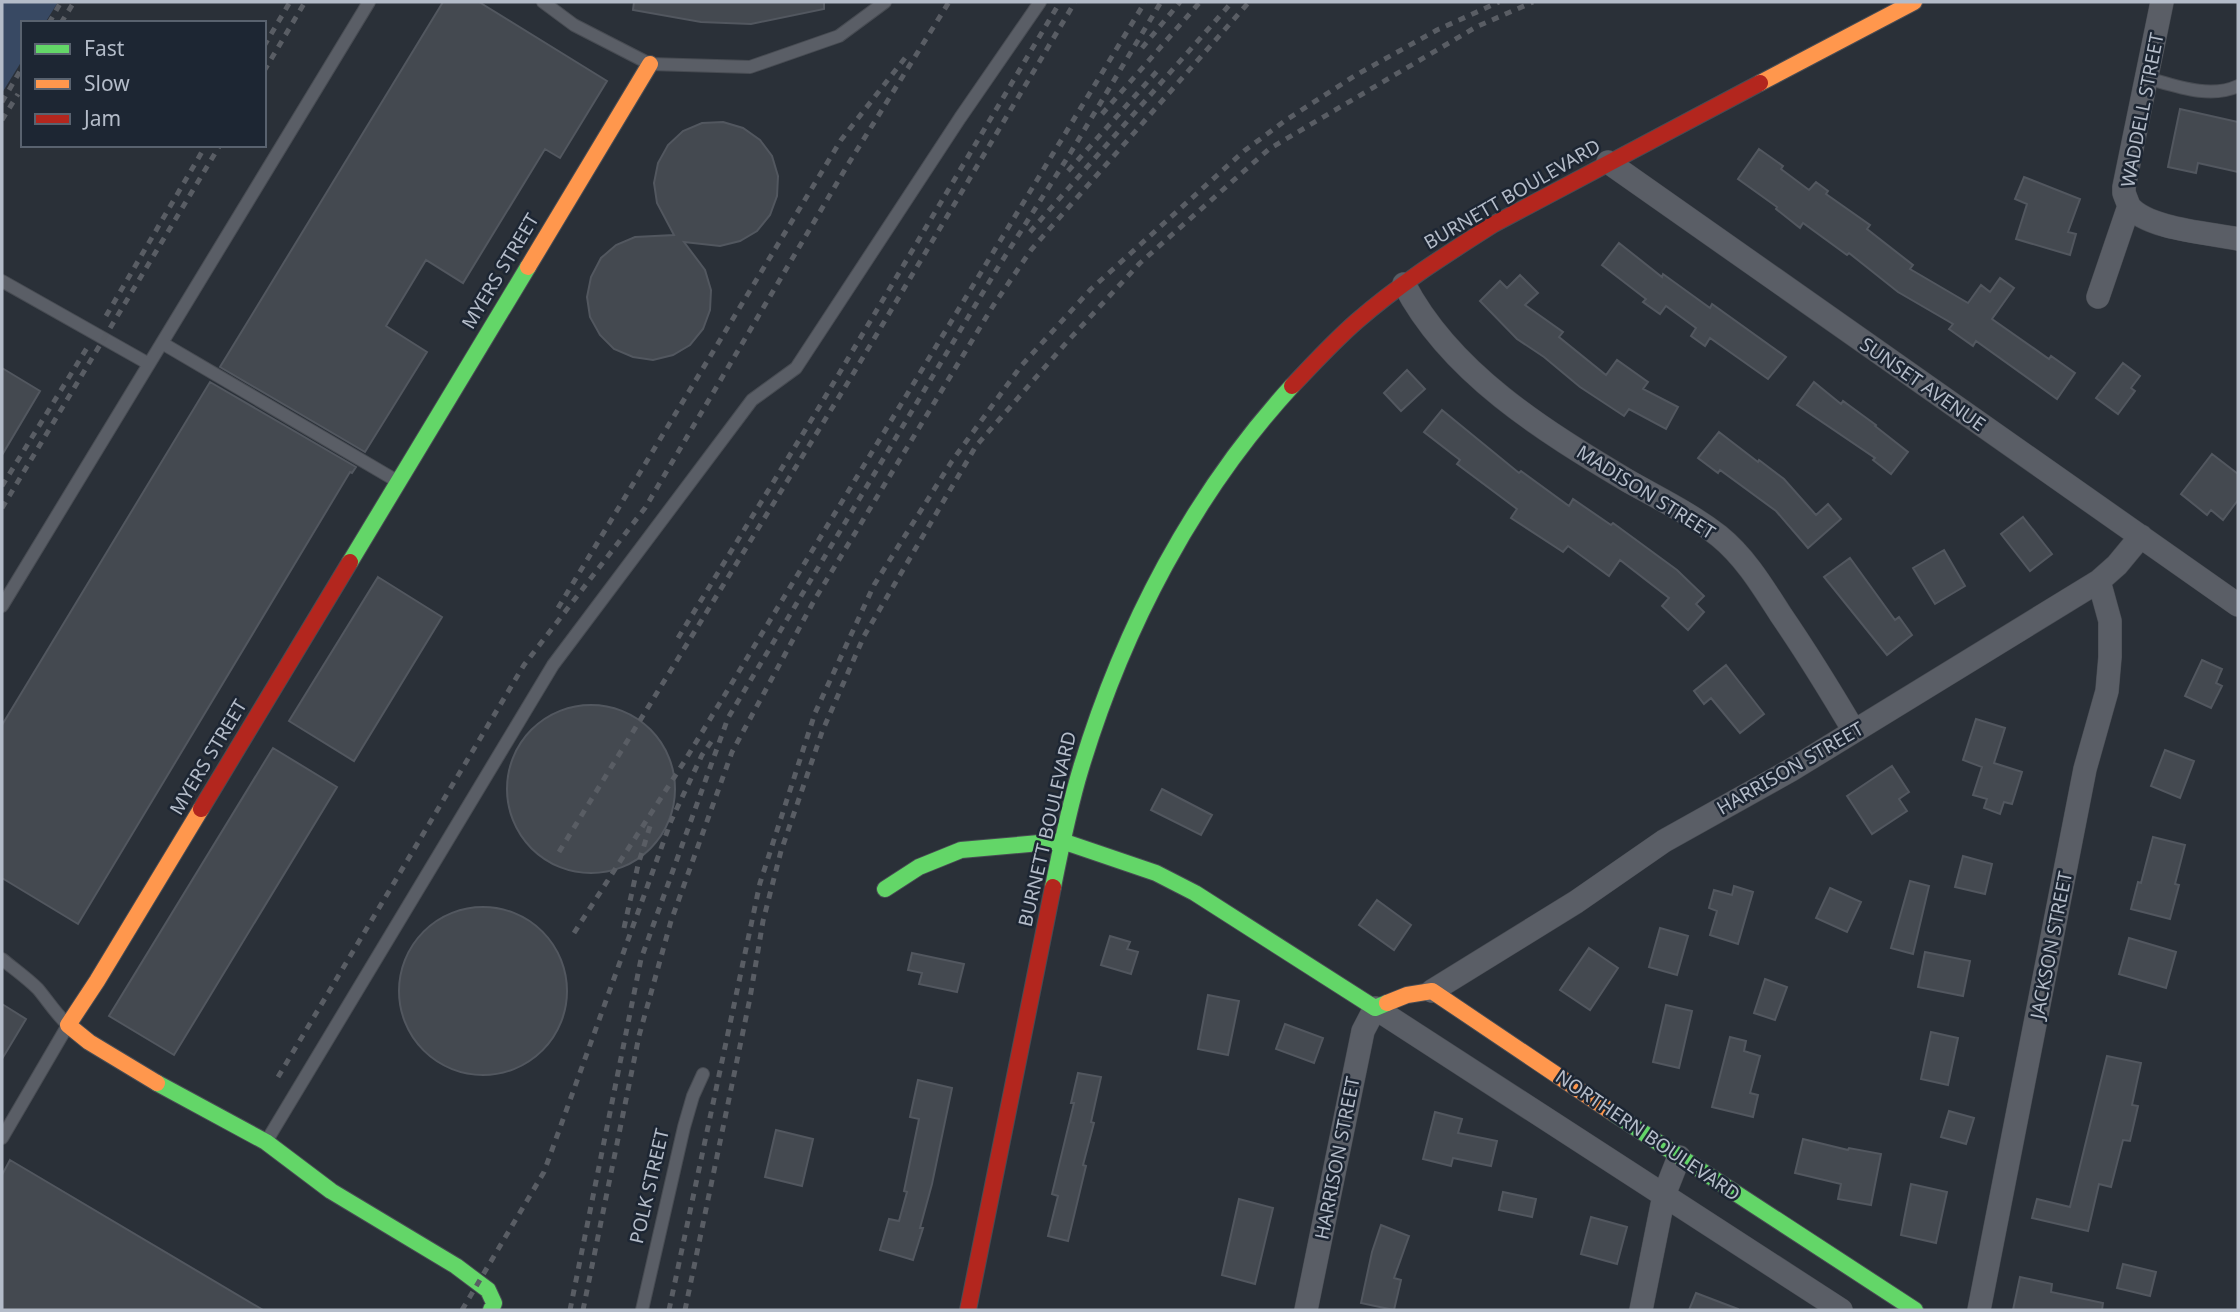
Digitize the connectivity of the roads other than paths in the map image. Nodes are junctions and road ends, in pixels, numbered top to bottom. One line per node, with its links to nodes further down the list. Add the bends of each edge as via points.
1 (369, 2): 16 (lane)
2 (542, 2): 7 (lane, via 574,25)
3 (885, 2): 7 (lane, via 839,36 750,67)
4 (1040, 2): 32 (lane, via 796,368 751,400 553,665)
5 (1914, 2): 10 (street, BURNETT BOULEVARD)
6 (2162, 2): 8 (street, WADDELL STREET)
7 (650, 64): 18 (street, MYERS STREET)
8 (2147, 78): 9 (lane, via 2189,89 2225,92); 11 (street, WADDELL STREET, via 2124,187)
9 (2238, 86)
10 (1608, 162): 14 (street, BURNETT BOULEVARD, via 1494,224); 19 (street, SUNSET AVENUE)
11 (2129, 205): 12 (street, via 2139,216 2159,224); 15 (street, WADDELL STREET)
12 (2238, 239)
13 (2, 281): 17 (lane)
14 (1404, 284): 23 (street, MADISON STREET, via 1443,343 1503,398 1730,546 1768,594); 24 (street, BURNETT BOULEVARD, via 1341,336 1291,387 1196,510 1113,672 1080,768)
15 (2098, 297)
16 (162, 344): 17 (lane); 18 (lane)
17 (149, 364): 22 (lane)
18 (398, 482): 29 (street, MYERS STREET)
19 (2141, 536): 20 (street, HARRISON STREET); 21 (street, SUNSET AVENUE)
20 (2099, 581): 23 (street, HARRISON STREET); 42 (street, JACKSON STREET, via 2111,634 2107,691 2085,769)
21 (2238, 605)
22 (2, 606)
23 (1854, 732): 27 (street, HARRISON STREET, via 1664,841)
24 (1062, 841): 25 (street, via 961,850 919,867); 28 (street, NORTHERN BOULEVARD, via 1156,873 1195,893); 37 (street, BURNETT BOULEVARD)
25 (885, 889)
26 (2, 959): 29 (lane, via 40,992)
27 (1432, 991): 28 (street); 33 (street, NORTHERN BOULEVARD)
28 (1375, 1008): 34 (street, NORTHERN BOULEVARD); 38 (street, HARRISON STREET, via 1363,1031)
29 (68, 1026): 31 (lane); 32 (street, via 160,1085)
30 (703, 1074): 36 (lane, POLK STREET, via 684,1127)
31 (2, 1138)
32 (266, 1142): 35 (street, via 331,1191 456,1266 488,1290 494,1303)
33 (1679, 1157): 34 (street); 41 (street, NORTHERN BOULEVARD)
34 (1664, 1195): 39 (street); 40 (street, NORTHERN BOULEVARD)
35 (491, 1310)
36 (642, 1310)
37 (968, 1310)
38 (1306, 1310)
39 (1641, 1310)
40 (1841, 1310)
41 (1915, 1310)
42 (1979, 1310)

